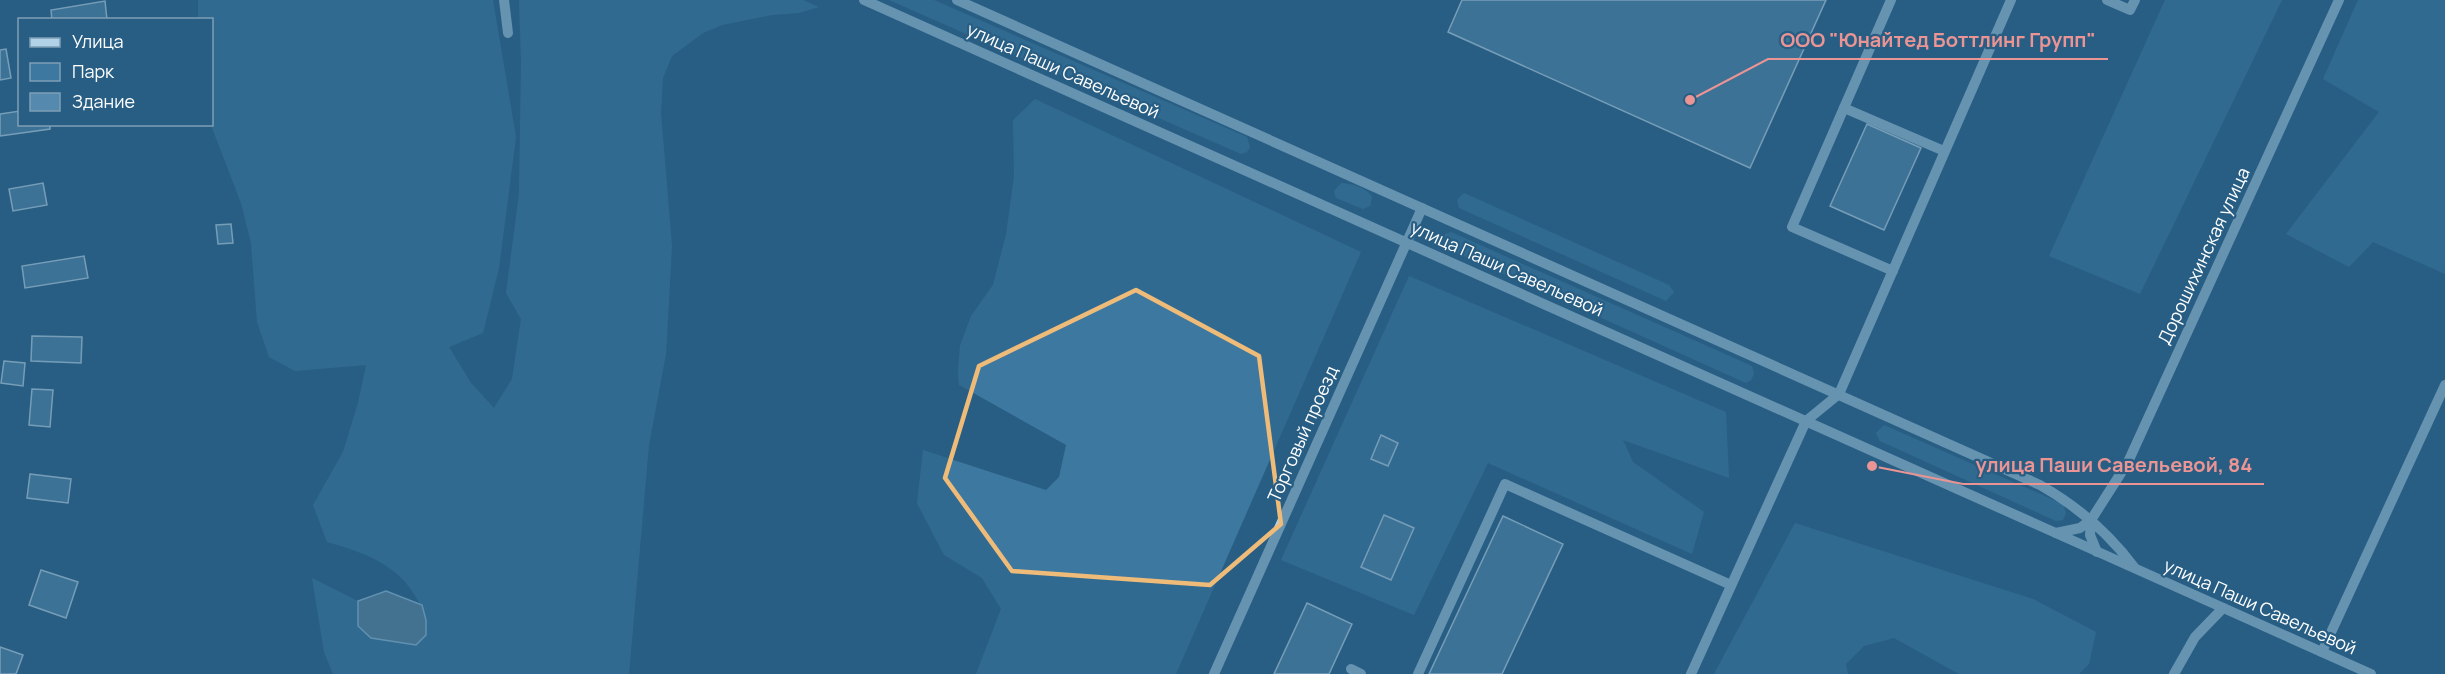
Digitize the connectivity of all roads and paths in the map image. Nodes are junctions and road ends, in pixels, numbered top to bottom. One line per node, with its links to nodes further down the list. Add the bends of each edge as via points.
1 (504, 0): 9 (street)
2 (864, 0): 13 (street, улица Паши Савельевой)
3 (957, 0): 12 (street, улица Паши Савельевой)
4 (1891, 0): 10 (street)
5 (2010, 0): 11 (street)
6 (2107, 0): 7 (street, via 2130,10)
7 (2135, 0)
8 (2339, 0): 18 (street, Дорошихинская улица, via 2128,462)
9 (508, 33)
10 (1844, 108): 11 (street); 14 (street, via 1792,227)
11 (1944, 151): 14 (street)
12 (1422, 208): 13 (street, Торговый проезд); 16 (street, улица Паши Савельевой)
13 (1406, 242): 17 (street, улица Паши Савельевой); 25 (street, Торговый проезд)
14 (1893, 271): 16 (street)
15 (2445, 385): 24 (street)
16 (1839, 394): 17 (street); 18 (street, улица Паши Савельевой, via 2040,485)
17 (1806, 421): 19 (street, улица Паши Савельевой); 22 (street)
18 (2091, 520): 19 (street, via 2080,528); 20 (street, via 2090,535); 21 (street, улица Паши Савельевой)
19 (2055, 533): 20 (street, улица Паши Савельевой)
20 (2097, 552): 21 (street, улица Паши Савельевой)
21 (2136, 569): 23 (street, улица Паши Савельевой)
22 (1731, 585): 26 (street, via 1505,484); 27 (street)
23 (2223, 608): 24 (street, улица Паши Савельевой); 28 (street, via 2195,637)
24 (2322, 652): 29 (street, улица Паши Савельевой)
25 (1214, 674)
26 (1418, 674)
27 (1691, 674)
28 (2174, 674)
29 (2371, 674)

